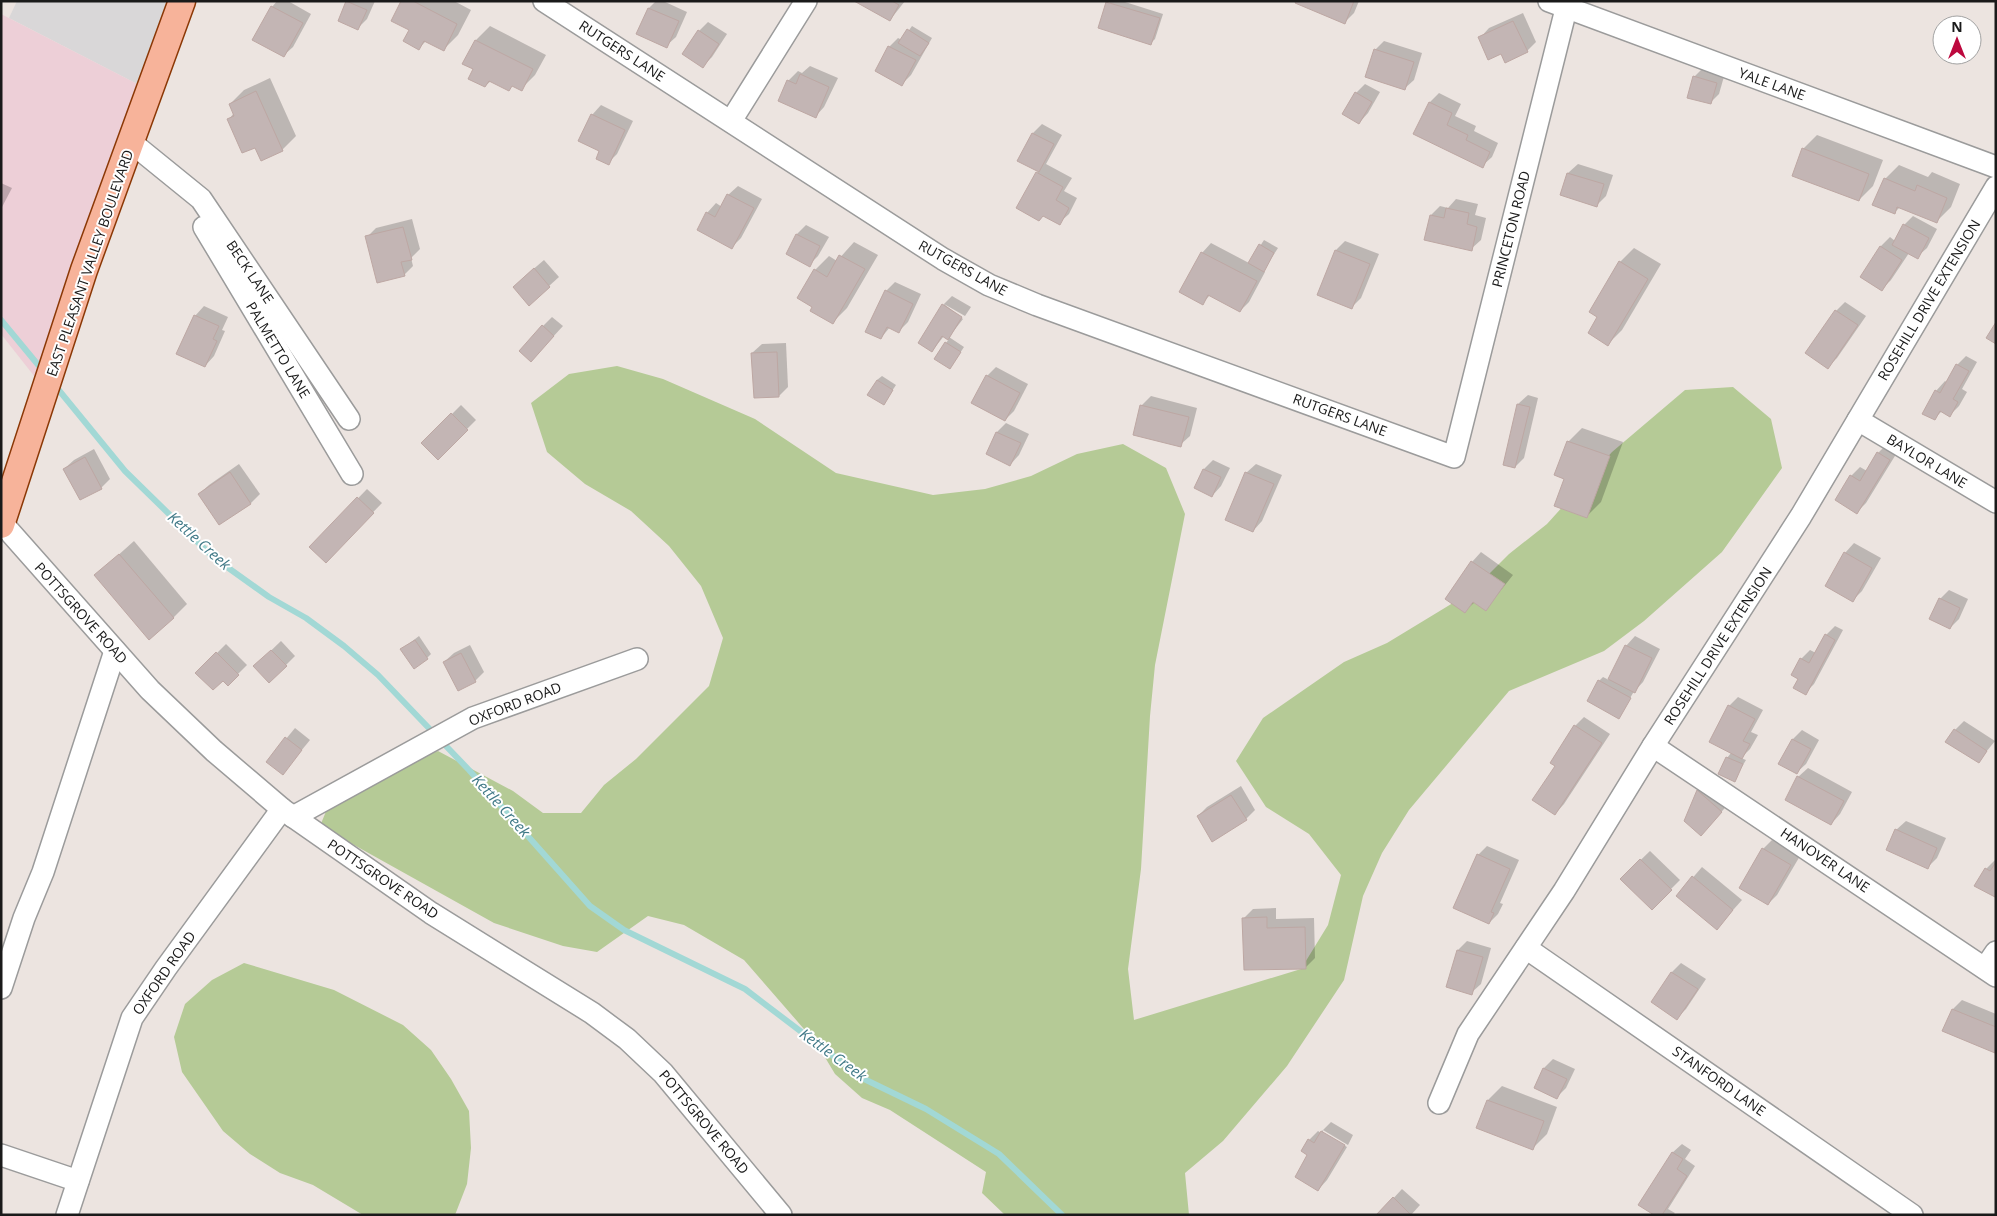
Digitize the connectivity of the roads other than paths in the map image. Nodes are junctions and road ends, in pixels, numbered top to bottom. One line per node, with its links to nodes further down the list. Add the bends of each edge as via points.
1 (182, 1): 6 (main road, EAST PLEASANT VALLEY BOULEVARD)
2 (544, 1): 5 (street, RUTGERS LANE)
3 (806, 1): 5 (street)
4 (1561, 3): 7 (street, YALE LANE); 12 (street, PRINCETON ROAD)
5 (731, 122): 12 (street, RUTGERS LANE, via 989,286)
6 (132, 143): 8 (street, BECK LANE); 15 (main road, EAST PLEASANT VALLEY BOULEVARD, via 84,270)
7 (1996, 167)
8 (171, 176): 10 (street, BECK LANE, via 201,199); 13 (street, PALMETTO LANE)
9 (1996, 187): 11 (street, ROSEHILL DRIVE EXTENSION)
10 (349, 419)
11 (1858, 420): 14 (street, BAYLOR LANE); 18 (street, ROSEHILL DRIVE EXTENSION, via 1801,516)
12 (1454, 457)
13 (352, 474)
14 (1996, 502)
15 (1, 524): 16 (street, POTTSGROVE ROAD)
16 (115, 652): 19 (street, POTTSGROVE ROAD, via 193,732); 22 (street, via 43,872)
17 (637, 659): 19 (street, OXFORD ROAD, via 473,718)
18 (1653, 746): 20 (street, ROSEHILL DRIVE EXTENSION); 21 (street, HANOVER LANE)
19 (288, 813): 25 (street, OXFORD ROAD, via 166,968 132,1018); 27 (street, POTTSGROVE ROAD, via 431,912 628,1039 663,1073)
20 (1526, 948): 23 (street, ROSEHILL DRIVE EXTENSION, via 1468,1034); 28 (street, STANFORD LANE)
21 (1992, 965)
22 (1, 988)
23 (1439, 1103)
24 (1, 1155): 25 (street)
25 (78, 1181): 26 (street, OXFORD ROAD)
26 (67, 1215)
27 (781, 1215)
28 (1912, 1215)

